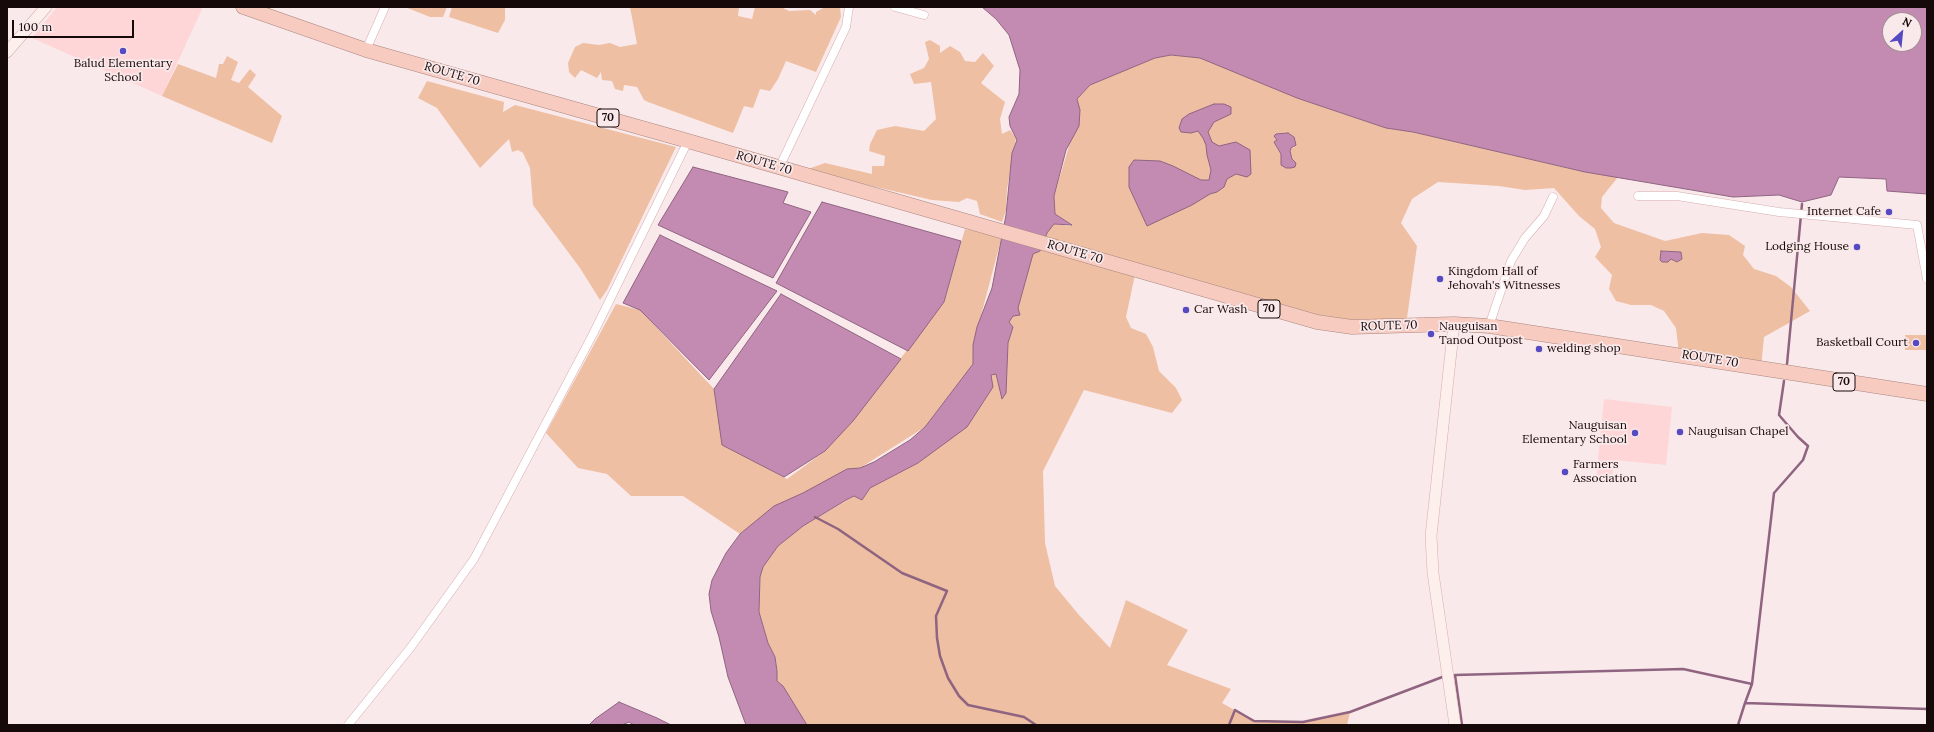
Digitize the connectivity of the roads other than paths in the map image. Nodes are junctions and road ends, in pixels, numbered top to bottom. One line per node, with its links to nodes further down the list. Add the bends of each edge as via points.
1 (46, 7): 8 (street)
2 (243, 7): 7 (highway, ROUTE 70 / 70)
3 (385, 7): 7 (street)
4 (849, 7): 10 (street, via 846,27)
5 (895, 7): 6 (street)
6 (924, 15)
7 (366, 50): 9 (highway, ROUTE 70 / 70)
8 (7, 52)
9 (688, 141): 10 (highway, ROUTE 70 / 70); 17 (street, via 593,334 474,558 411,647)
10 (779, 168): 14 (highway, ROUTE 70 / 70, via 1317,322 1352,327)
11 (1638, 196): 13 (street, via 1677,196 1801,214 1917,225)
12 (1553, 197): 15 (street, via 1544,216 1525,238 1511,261)
13 (1927, 279)
14 (1454, 324): 15 (highway, ROUTE 70 / 70); 18 (street, via 1431,536 1433,573)
15 (1489, 326): 16 (highway, ROUTE 70 / 70)
16 (1927, 394)
17 (348, 725)
18 (1455, 725)

